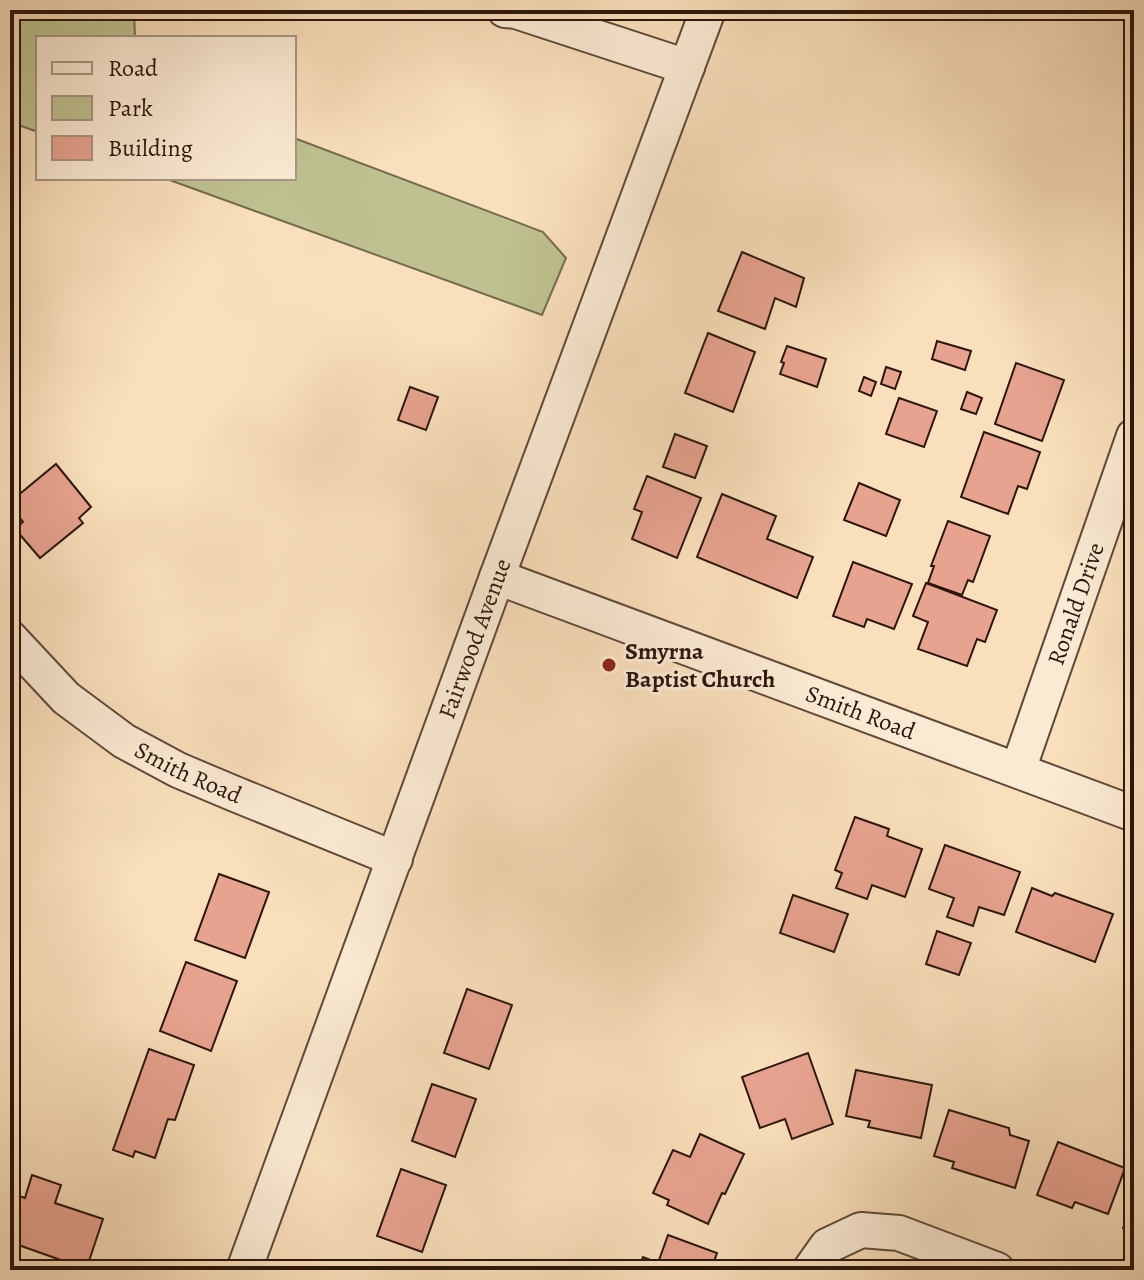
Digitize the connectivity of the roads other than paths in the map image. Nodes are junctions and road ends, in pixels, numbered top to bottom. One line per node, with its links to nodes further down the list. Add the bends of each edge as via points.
1 (505, 10): 2 (street)
2 (516, 10): 4 (street)
3 (708, 10): 4 (street, Fairwood Avenue)
4 (687, 67): 6 (street, Fairwood Avenue)
5 (1134, 436): 8 (street, Ronald Drive)
6 (497, 577): 8 (street, Smith Road); 10 (street, Fairwood Avenue)
7 (10, 638): 10 (street, Smith Road, via 66,698 124,741 178,770)
8 (1018, 770): 9 (street, Smith Road)
9 (1134, 814)
10 (395, 859): 11 (street, Fairwood Avenue)
11 (244, 1270)
12 (810, 1270): 13 (street, via 827,1246 861,1230 899,1233)
13 (997, 1270)

